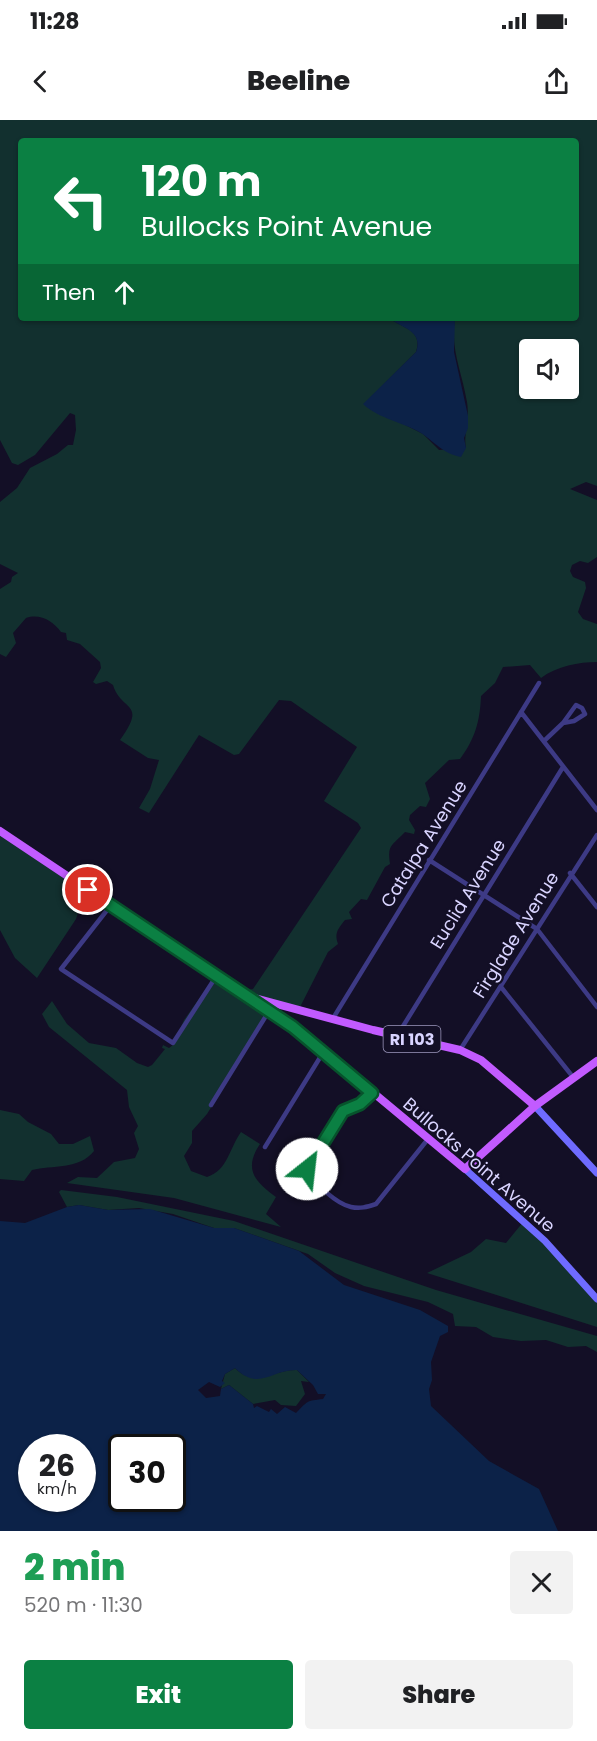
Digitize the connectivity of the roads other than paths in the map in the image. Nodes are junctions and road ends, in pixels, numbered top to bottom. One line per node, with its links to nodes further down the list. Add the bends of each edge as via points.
1 (539, 683): 2 (street, Catalpa Avenue)
2 (521, 712): 4 (street); 9 (street, Catalpa Avenue)
3 (562, 723): 3 (street, via 581,718 584,710 574,706); 4 (street)
4 (544, 741): 5 (street)
5 (563, 767): 6 (street); 11 (street, Euclid Avenue)
6 (597, 810)
7 (0, 831): 12 (main road, RI 103)
8 (597, 835): 10 (street, Firglade Avenue)
9 (429, 860): 11 (street); 20 (street, Catalpa Avenue)
10 (570, 873): 13 (street); 14 (street, Firglade Avenue)
11 (482, 894): 14 (street); 22 (street, Euclid Avenue)
12 (111, 905): 15 (main road, RI 103); 15 (street, via 61,969 173,1043)
13 (597, 907)
14 (537, 929): 16 (street, Firglade Avenue); 17 (street)
15 (217, 975): 18 (main road, Bullocks Point Avenue / RI 103)
16 (501, 987): 23 (street, Firglade Avenue); 26 (street)
17 (597, 1007)
18 (271, 1008): 19 (main road, RI 103); 21 (main road, Bullocks Point Avenue / RI 103); 28 (street)
19 (302, 1012): 20 (main road, RI 103); 21 (main road)
20 (332, 1020): 22 (main road, RI 103)
21 (293, 1027): 24 (main road, Bullocks Point Avenue / RI 103)
22 (396, 1036): 23 (main road, RI 103)
23 (460, 1050): 29 (main road, RI 103, via 481,1060)
24 (324, 1051): 27 (main road, Bullocks Point Avenue / RI 103); 31 (street)
25 (596, 1065): 26 (main road)
26 (573, 1077): 29 (main road)
27 (372, 1093): 30 (main road, Bullocks Point Avenue / RI 103); 30 (street, via 360,1104 343,1111 308,1164 309,1175 328,1192 351,1207 376,1204)
28 (211, 1106)
29 (535, 1106): 32 (main road); 33 (main road)
30 (428, 1140): 32 (main road, Bullocks Point Avenue / RI 103)
31 (265, 1147)
32 (465, 1169): 34 (main road, Bullocks Point Avenue, via 545,1241)
33 (597, 1173)
34 (597, 1299)

